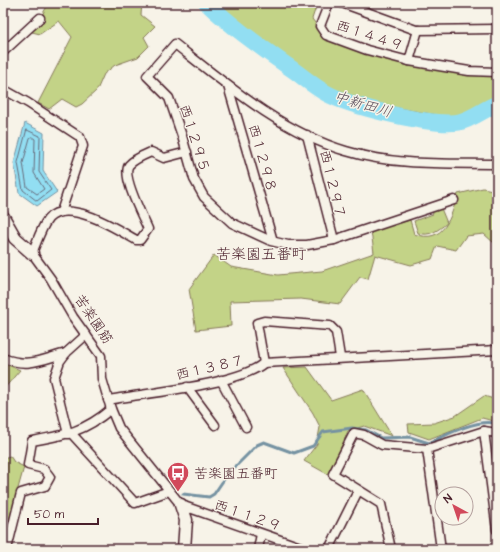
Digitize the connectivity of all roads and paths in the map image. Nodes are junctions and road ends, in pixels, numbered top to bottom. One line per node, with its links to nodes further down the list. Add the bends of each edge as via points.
1 (329, 3): 7 (street, 西１４４９, via 320,26 326,35 367,50)
2 (342, 3): 5 (street)
3 (40, 18): 6 (street)
4 (497, 29): 5 (street)
5 (418, 30): 7 (street, 西１４４９)
6 (3, 52)
7 (409, 61): 8 (street, via 469,71)
8 (497, 72)
9 (225, 84): 11 (street, 西１２９５); 12 (street, 西１２９５, via 175,44 147,76 169,98); 18 (street, 西１２９８, via 229,87)
10 (3, 89): 15 (street, via 80,137 83,146)
11 (307, 135): 13 (street, 西１２９５, via 346,151 396,160 416,163); 17 (street, 西１２９７)
12 (187, 152): 15 (street, via 164,158 151,152 130,164 126,171 148,229 140,240 102,221 77,213); 18 (street, 西１２９５, via 194,179 204,197 232,223)
13 (497, 164)
14 (454, 200): 17 (street, 西１２９５)
15 (61, 212): 19 (street, via 49,219)
16 (3, 217): 19 (street, 苦楽園筋, via 15,238)
17 (334, 240): 18 (street, 西１２９５, via 307,245 288,245)
18 (273, 241)
19 (32, 252): 20 (street, 苦楽園筋)
20 (86, 335): 22 (street); 28 (street, 苦楽園筋, via 101,356 102,379)
21 (497, 350): 23 (street, 西１３８７)
22 (66, 353): 24 (street, via 26,364 14,363); 33 (street, via 54,378)
23 (340, 357): 25 (street, 西１３８７); 25 (street, via 336,332 330,326 264,321 257,323)
24 (3, 358)
25 (264, 363): 26 (street, 西１３８７, via 256,369)
26 (221, 380): 27 (street, 西１３８７); 31 (street)
27 (187, 387): 28 (street, 西１３８７); 30 (street)
28 (108, 400): 29 (street, 苦楽園筋)
29 (111, 409): 33 (street, via 102,417); 36 (street, 苦楽園筋, via 119,428)
30 (215, 426)
31 (246, 427)
32 (484, 430): 34 (street); 35 (street); 39 (street)
33 (70, 433): 36 (street, via 136,503); 41 (street, via 32,441 28,465 44,469 50,477 45,486 21,493)
34 (497, 433)
35 (427, 449): 37 (street, via 382,445 364,435 354,433 333,474); 47 (street)
36 (169, 491): 38 (street, 苦楽園筋)
37 (358, 491): 45 (street); 46 (street, via 381,504)
38 (181, 505): 40 (street, 西１１２９); 42 (street, via 186,520)
39 (497, 530)
40 (262, 534): 43 (street); 44 (street, 西１１２９)
41 (7, 549)
42 (184, 549)
43 (258, 549)
44 (306, 549)
45 (329, 549)
46 (391, 549)
47 (441, 549)

